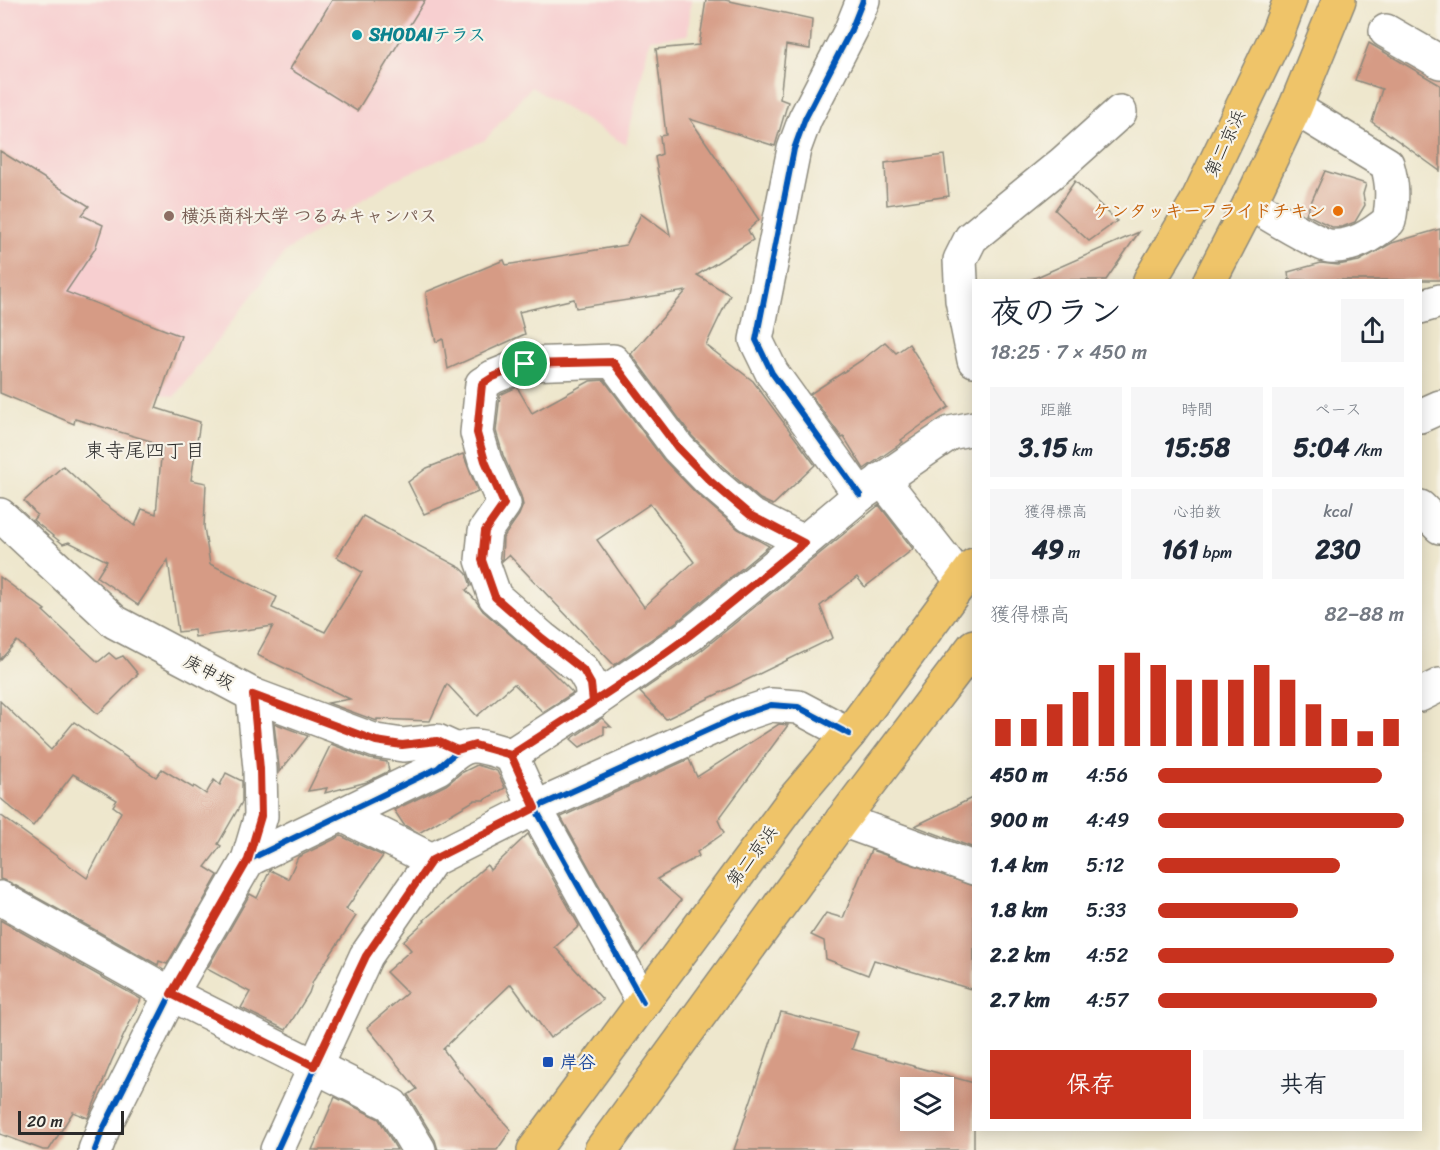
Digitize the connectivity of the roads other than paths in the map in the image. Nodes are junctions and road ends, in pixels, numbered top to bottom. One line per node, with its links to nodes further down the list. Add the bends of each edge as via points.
1 (863, 0): 17 (street, via 794,149 756,340 772,373)
2 (1290, 0): 9 (highway, 第二京浜, via 1196,203)
3 (1339, 0): 6 (highway)
4 (1386, 31): 5 (street)
5 (1440, 62)
6 (1295, 108): 8 (highway); 8 (street, via 1387,164 1393,200 1389,221 1371,236 1328,246)
7 (1120, 112): 13 (street, via 971,237 960,260 962,300)
8 (1250, 203): 10 (highway)
9 (1150, 279)
10 (1211, 279)
11 (1440, 301): 12 (street)
12 (1422, 306)
13 (972, 350)
14 (1440, 407): 15 (street)
15 (1422, 415)
16 (972, 428): 17 (street, via 950,433)
17 (871, 487): 21 (street); 22 (street)
18 (1422, 509): 20 (street)
19 (0, 515): 26 (street, 庚申坂, via 115,622)
20 (1440, 527)
21 (804, 543): 27 (street, via 690,635); 27 (street, via 750,515 709,480 678,448 613,362 525,364 482,384 477,433 504,504 485,531 482,560 495,597 583,670 591,684)
22 (968, 573): 28 (highway, 第二京浜)
23 (972, 649): 33 (highway)
24 (1440, 685): 25 (street)
25 (1422, 694)
26 (253, 695): 29 (street, 庚申坂, via 376,741 402,745 437,741); 34 (street, via 261,816)
27 (593, 702): 30 (street)
28 (849, 734): 31 (street, via 798,707 771,705); 39 (highway, 第二京浜, via 794,799)
29 (457, 750): 30 (street, 庚申坂, via 475,745); 32 (street, via 438,768)
30 (511, 755): 31 (street)
31 (535, 808): 35 (street); 39 (street)
32 (342, 815): 34 (street); 35 (street)
33 (842, 820): 36 (street); 45 (highway)
34 (248, 860): 38 (street)
35 (432, 860): 40 (street, via 366,956)
36 (972, 867)
37 (0, 898): 38 (street)
38 (171, 994): 40 (street); 41 (street)
39 (643, 1002): 44 (highway, 第二京浜)
40 (314, 1066): 42 (street); 43 (street, via 392,1106)
41 (95, 1150)
42 (277, 1150)
43 (419, 1150)
44 (534, 1150)
45 (601, 1150)

